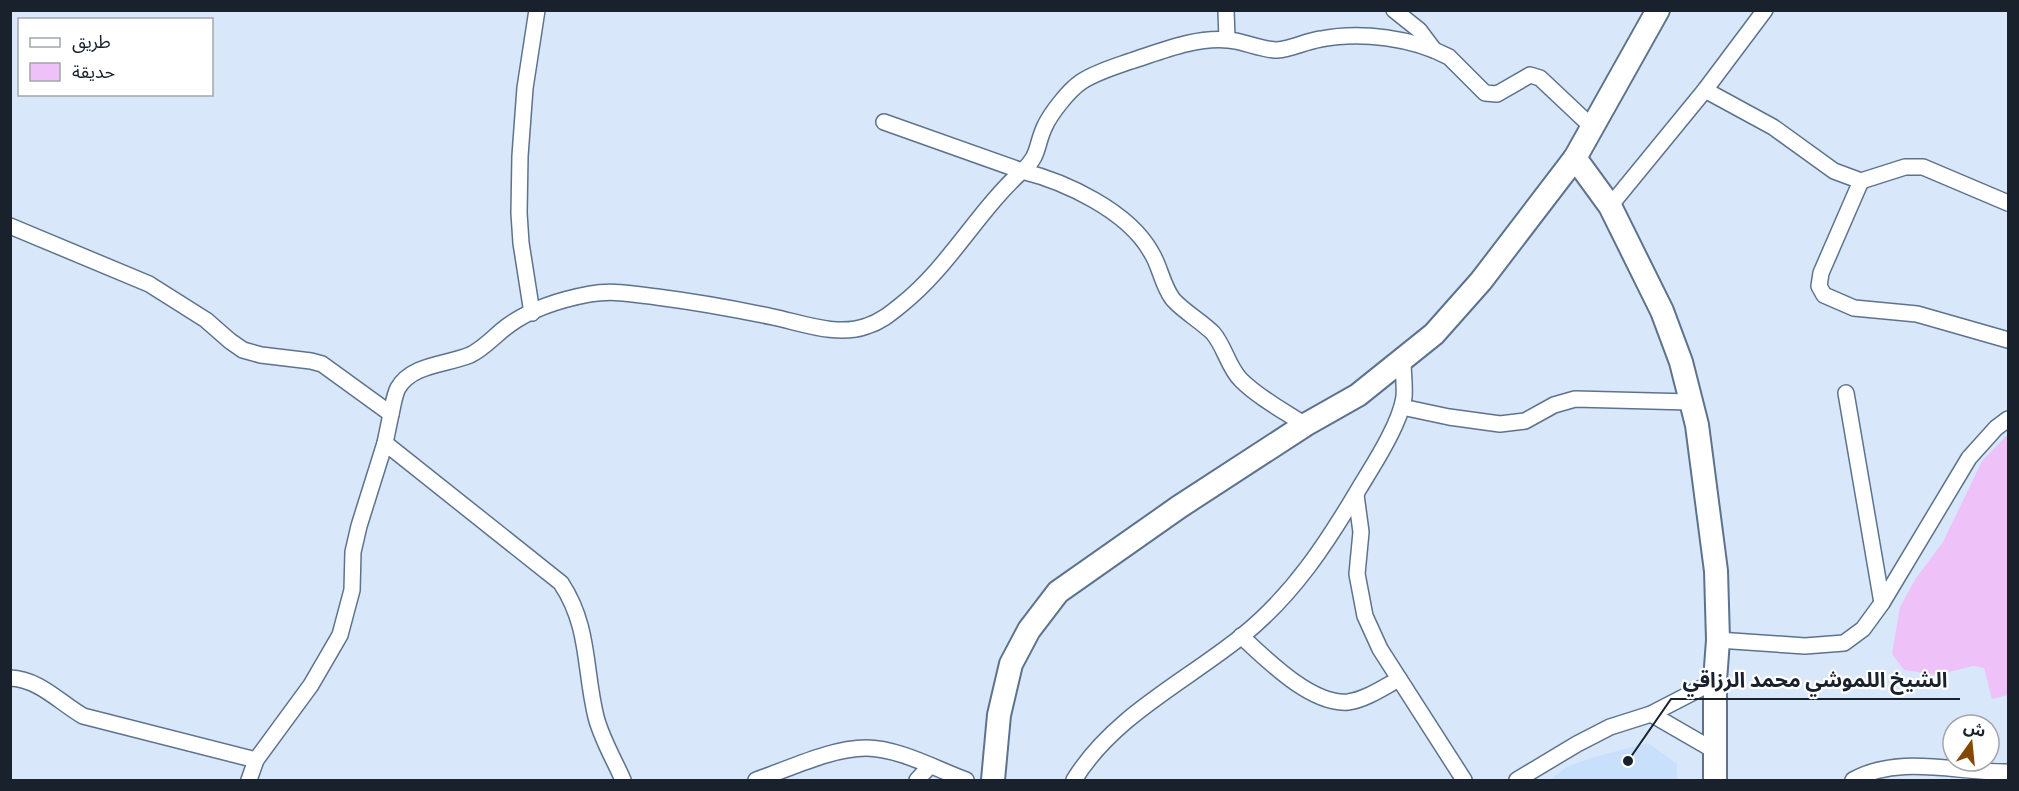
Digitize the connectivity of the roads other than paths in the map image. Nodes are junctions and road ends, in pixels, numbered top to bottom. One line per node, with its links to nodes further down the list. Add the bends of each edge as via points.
1 (537, 10): 17 (street, via 525,88 519,213)
2 (1226, 10): 6 (street)
3 (1394, 10): 7 (street, via 1419,30)
4 (1658, 10): 10 (street)
5 (1765, 10): 8 (street)
6 (1227, 39): 7 (street, via 1274,50 1324,38 1384,37); 12 (street, via 1162,51 1079,83 1054,111 1036,156)
7 (1434, 50): 10 (street, via 1449,57 1485,93 1492,95 1530,75 1540,78)
8 (1705, 90): 13 (street, via 1773,127 1834,171); 15 (street)
9 (884, 122): 12 (street)
10 (1592, 128): 11 (street)
11 (1575, 158): 15 (street); 19 (street, via 1481,281 1434,334)
12 (1023, 171): 17 (street, via 1007,185 934,277 884,319 865,327 818,327 690,301 616,293 590,294); 25 (street, via 1067,185 1122,220 1152,252 1170,296 1215,335 1240,379)
13 (1861, 181): 14 (street, via 1905,167 1923,167); 18 (street, via 1821,273 1819,286 1824,295 1854,308 1917,314)
14 (2008, 203)
15 (1610, 206): 21 (street, via 1662,312 1681,362)
16 (10, 226): 23 (street, via 149,284 206,320 243,350 322,364)
17 (532, 313): 23 (street, via 510,324 472,354 417,370 405,378 397,390)
18 (2008, 340)
19 (1403, 361): 22 (street); 25 (street, via 1358,394)
20 (1846, 393): 28 (street)
21 (1690, 402): 22 (street, via 1575,399 1524,421 1500,424); 30 (street, via 1716,571)
22 (1402, 407): 27 (street)
23 (391, 414): 26 (street)
24 (2008, 419): 28 (street, via 1969,458)
25 (1305, 425): 44 (street, via 1058,592 1029,630 1011,664 999,715)
26 (385, 443): 36 (street, via 359,526 353,552 352,590 340,634 311,685); 40 (street, via 561,583 580,623 590,691 603,741)
27 (1356, 495): 29 (street, via 1308,570); 32 (street, via 1361,532 1357,574 1365,616)
28 (1882, 603): 30 (street, via 1863,629 1844,643 1805,646)
29 (1242, 636): 32 (street, via 1299,686 1325,697 1346,702 1359,699); 45 (street, via 1119,728 1093,753)
30 (1718, 640): 33 (street)
31 (10, 678): 36 (street, via 33,683 83,716)
32 (1399, 679): 46 (street)
33 (1715, 681): 34 (street); 35 (street)
34 (1652, 714): 35 (street); 47 (street, via 1610,727)
35 (1715, 752): 48 (street)
36 (256, 760): 39 (street)
37 (930, 766): 41 (street, via 866,748 837,751); 42 (street); 43 (street)
38 (2008, 772): 49 (street, via 1909,766 1883,769)
39 (249, 780)
40 (623, 780)
41 (756, 780)
42 (917, 780)
43 (966, 780)
44 (993, 780)
45 (1074, 780)
46 (1464, 780)
47 (1517, 780)
48 (1715, 780)
49 (1853, 780)

